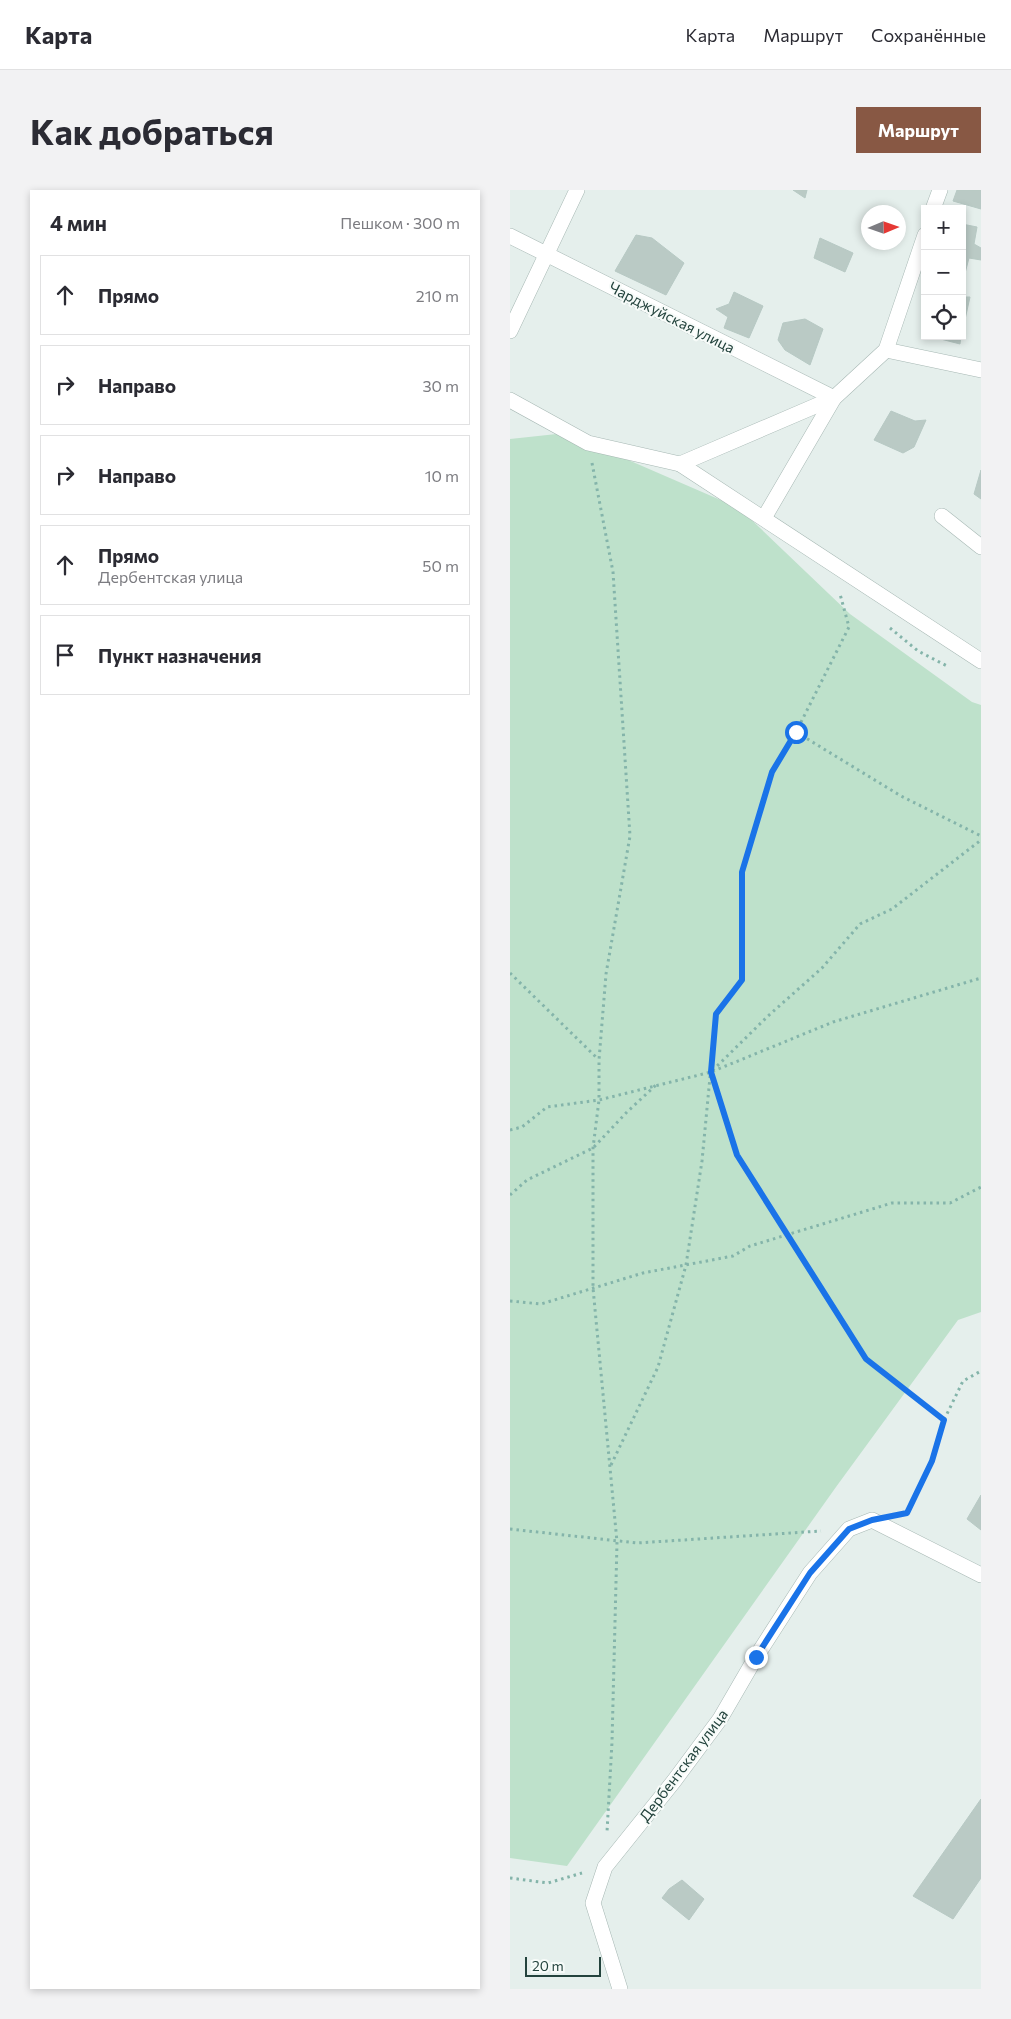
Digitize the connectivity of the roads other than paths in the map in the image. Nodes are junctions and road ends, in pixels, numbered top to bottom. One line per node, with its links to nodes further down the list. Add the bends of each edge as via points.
1 (577, 190): 6 (street)
2 (940, 190): 3 (street)
3 (935, 205)
4 (510, 236): 6 (street, Чарджуйская улица)
5 (921, 247): 8 (street)
6 (547, 253): 7 (street); 10 (street, Чарджуйская улица)
7 (510, 331)
8 (886, 350): 9 (street); 10 (street)
9 (981, 370)
10 (834, 398): 12 (street); 14 (street)
11 (510, 400): 12 (street, via 588,443)
12 (680, 464): 14 (street)
13 (942, 516): 15 (street)
14 (764, 518): 16 (street)
15 (981, 547)
16 (981, 661)
17 (981, 1575): 18 (street, Дербентская улица, via 872,1520 849,1529 810,1573 720,1719 605,1867 593,1902)
18 (620, 1989)

